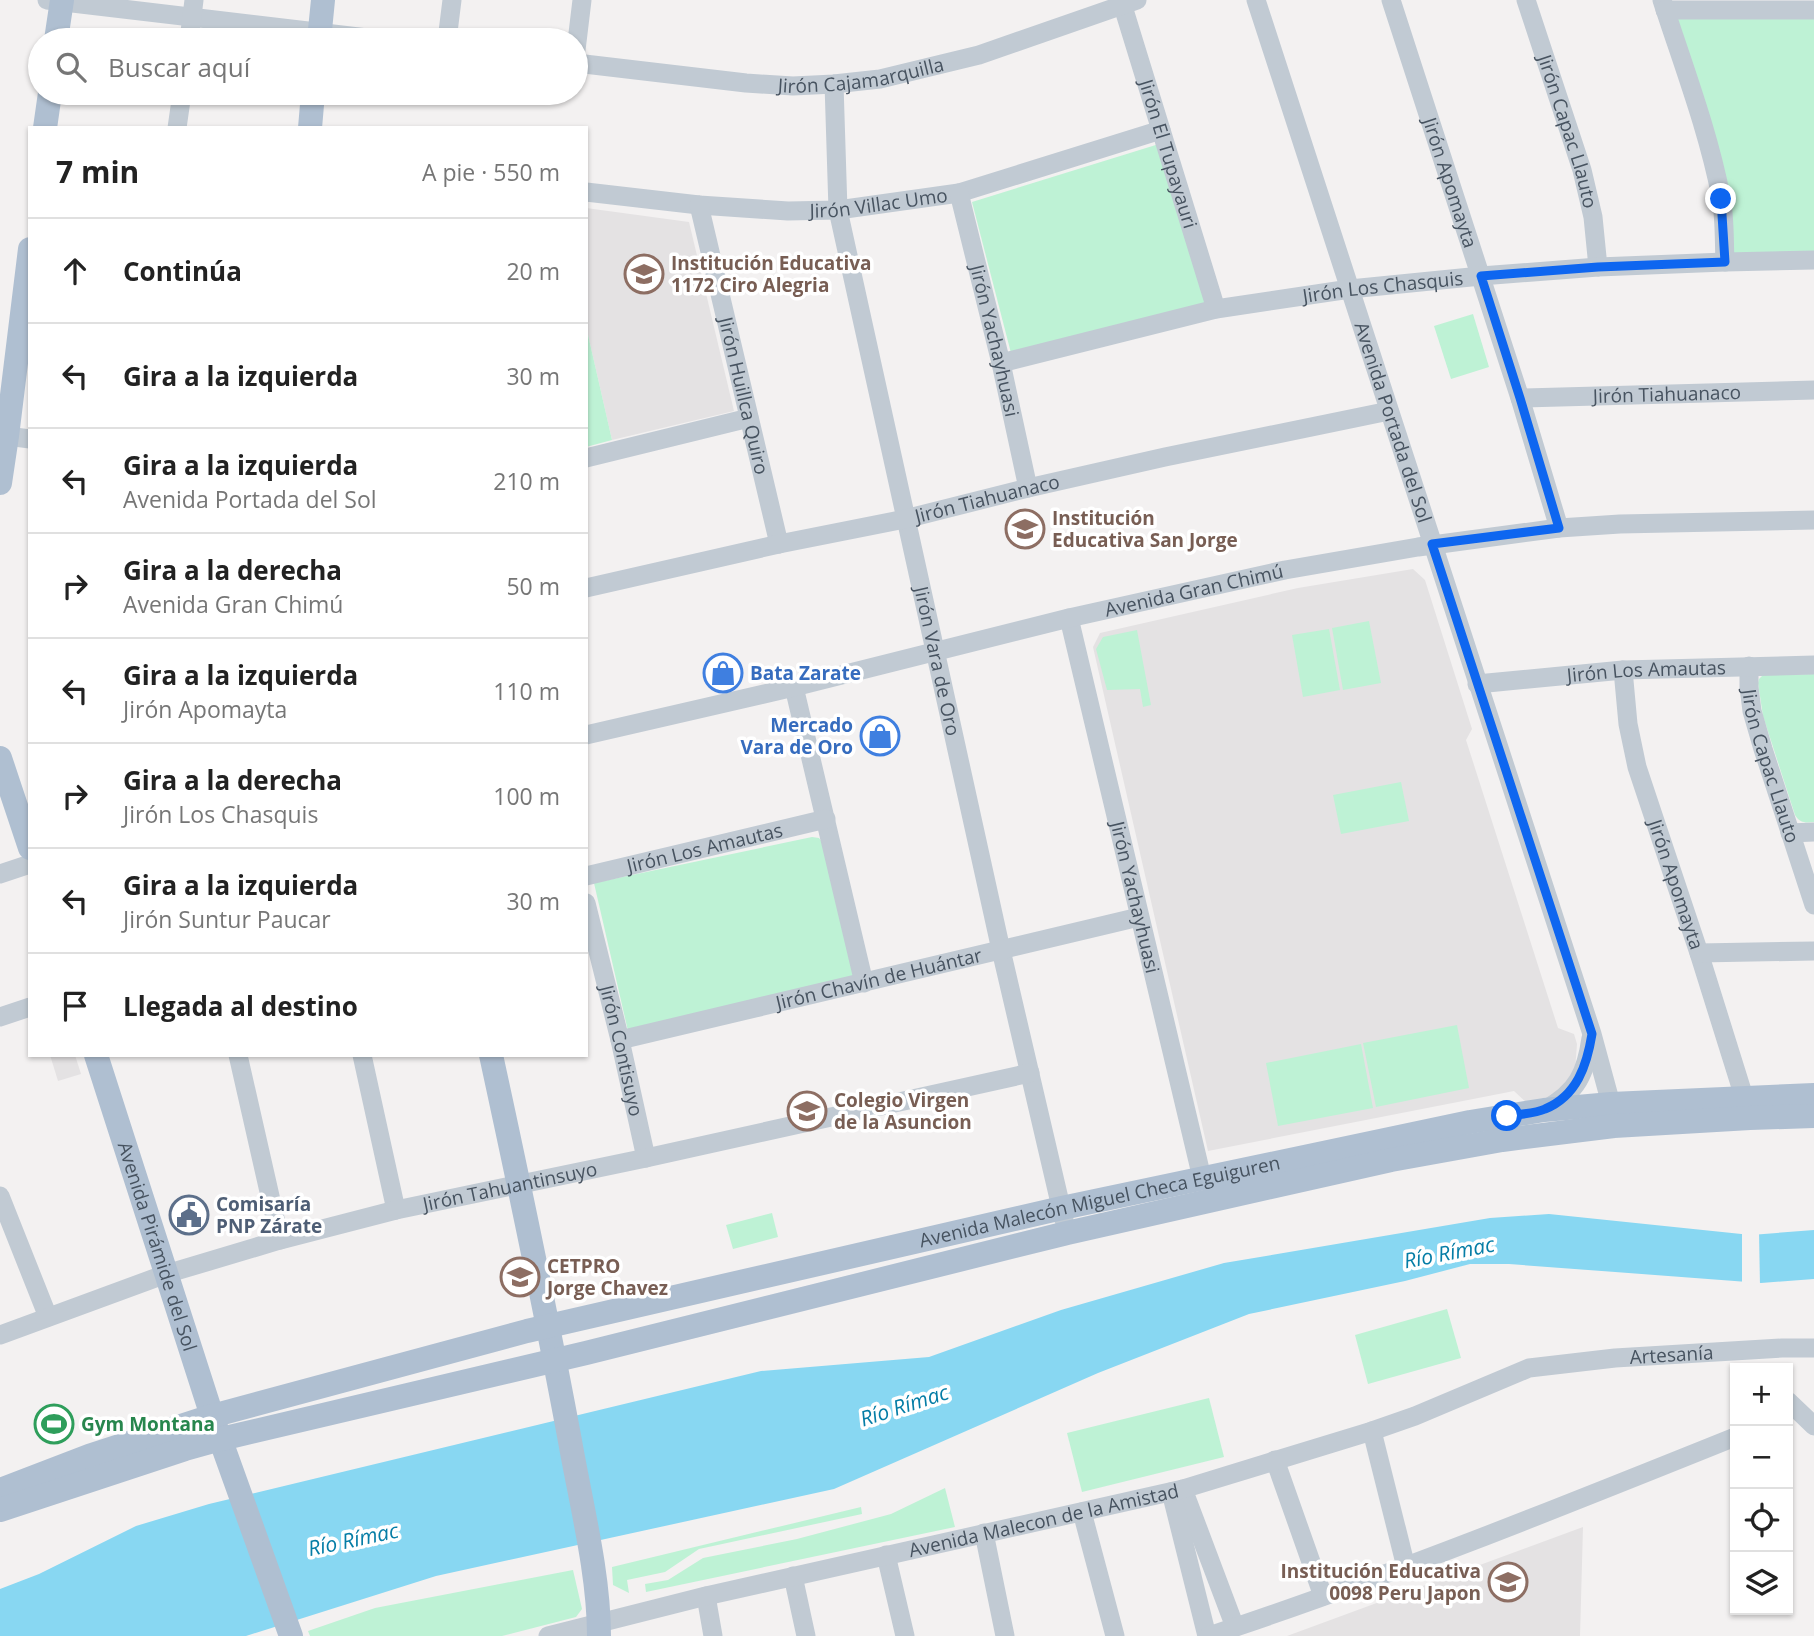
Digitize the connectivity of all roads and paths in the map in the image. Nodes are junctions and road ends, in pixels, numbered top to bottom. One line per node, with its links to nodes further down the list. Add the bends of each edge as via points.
1 (323, 0): 15 (main road)
2 (452, 0): 16 (street)
3 (582, 0): 17 (street)
4 (1256, 0): 36 (street, Avenida Portada del Sol)
5 (1391, 0): 34 (street, Jirón Apomayta)
6 (1526, 0): 33 (street, Jirón Capac Llauto, via 1582,170 1594,217)
7 (57, 1): 10 (street); 12 (main road)
8 (1126, 2): 19 (street, Jirón Cajamarquilla, via 979,55 893,76); 26 (street, Jirón El Tupayauri)
9 (1664, 5): 11 (street); 32 (street, via 1707,140 1721,199)
10 (193, 9): 13 (street); 14 (street)
11 (1814, 10)
12 (56, 28)
13 (191, 28)
14 (282, 28)
15 (320, 28)
16 (448, 28)
17 (579, 28)
18 (588, 64): 19 (street, Jirón Cajamarquilla, via 746,83)
19 (834, 84): 30 (street, Jirón Vara de Oro)
20 (48, 105): 23 (main road)
21 (180, 105): 24 (street)
22 (312, 105): 25 (main road)
23 (45, 126)
24 (177, 126)
25 (310, 126)
26 (1161, 130): 28 (street, Jirón Villac Umo); 37 (street, Jirón El Tupayauri)
27 (588, 192): 29 (street, Jirón Villac Umo)
28 (959, 193): 30 (street, Jirón Villac Umo); 38 (street, Jirón Yachayhuasi)
29 (699, 205): 30 (street, Jirón Villac Umo); 42 (street, Jirón Huillca Quiro)
30 (838, 210): 47 (street, Jirón Vara de Oro)
31 (1814, 260): 32 (street, Jirón Los Chasquis)
32 (1725, 262): 33 (street, Jirón Los Chasquis)
33 (1598, 267): 34 (street, Jirón Los Chasquis)
34 (1481, 276): 36 (street, Jirón Los Chasquis); 40 (street, Jirón Apomayta)
35 (28, 283): 43 (main road)
36 (1350, 289): 37 (street, Jirón Los Chasquis); 41 (street, Avenida Portada del Sol)
37 (1216, 309): 38 (street, Jirón Los Chasquis)
38 (1001, 363): 46 (street, Jirón Yachayhuasi)
39 (1814, 390): 40 (street, Jirón Tiahuanaco)
40 (1520, 398): 49 (street, Jirón Apomayta)
41 (1389, 411): 46 (street, Jirón Tiahuanaco); 51 (street, Avenida Portada del Sol)
42 (749, 418): 44 (street); 50 (street, Jirón Huillca Quiro)
43 (19, 438): 45 (main road)
44 (588, 458)
45 (0, 483)
46 (1028, 488): 47 (street, Jirón Tiahuanaco)
47 (905, 519): 50 (street, Jirón Tiahuanaco); 54 (street, Jirón Vara de Oro)
48 (1814, 520): 49 (street, Avenida Gran Chimú)
49 (1559, 528): 51 (street, Avenida Gran Chimú)
50 (779, 544): 52 (street, Jirón Tiahuanaco)
51 (1432, 544): 53 (street, Avenida Gran Chimú, via 1285,570); 58 (street, Avenida Portada del Sol)
52 (588, 588)
53 (1069, 618): 54 (street, Avenida Gran Chimú); 71 (street, Jirón Yachayhuasi)
54 (934, 652): 59 (street, Avenida Gran Chimú); 72 (street, Jirón Vara de Oro)
55 (1814, 665): 56 (street, Jirón Los Amautas)
56 (1749, 666): 57 (street, Jirón Los Amautas); 64 (street, Jirón Capac Llauto, via 1752,711)
57 (1623, 670): 58 (street, Jirón Los Amautas); 74 (street, Jirón Apomayta, via 1637,767)
58 (1478, 684): 78 (street, Avenida Portada del Sol)
59 (794, 687): 60 (street, Avenida Gran Chimú); 62 (street)
60 (588, 735)
61 (0, 758): 65 (main road)
62 (825, 819): 68 (street, Jirón Los Amautas); 75 (street)
63 (1814, 832): 64 (street)
64 (1790, 833): 69 (street, Jirón Capac Llauto)
65 (28, 842)
66 (28, 865): 67 (street)
67 (0, 874)
68 (588, 876)
69 (1814, 905)
70 (588, 911): 79 (street, Jirón Contisuyo)
71 (1139, 917): 72 (street, Jirón Chavín de Huántar); 91 (street, Jirón Yachayhuasi)
72 (1001, 950): 75 (street, Jirón Chavín de Huántar); 84 (street, Jirón Vara de Oro)
73 (1814, 951): 74 (street)
74 (1699, 953): 86 (street, Jirón Apomayta)
75 (864, 983): 79 (street, Jirón Chavín de Huántar)
76 (28, 1008): 77 (street)
77 (0, 1017)
78 (1592, 1034): 87 (street, via 1576,1084 1564,1099); 88 (street, Avenida Portada del Sol)
79 (620, 1040): 90 (street, Jirón Contisuyo)
80 (97, 1057): 98 (main road, Avenida Pirámide del Sol)
81 (238, 1057): 97 (street)
82 (362, 1057): 95 (street)
83 (491, 1057): 92 (main road)
84 (1030, 1073): 90 (street, Jirón Tahuantinsuyo); 94 (street, Jirón Vara de Oro)
85 (1814, 1095): 86 (main road, Avenida Malecón Miguel Checa Eguiguren)
86 (1744, 1097): 88 (main road, Avenida Malecón Miguel Checa Eguiguren)
87 (1544, 1110): 88 (main road, Avenida Malecón Miguel Checa Eguiguren); 91 (main road, Avenida Malecón Miguel Checa Eguiguren)
88 (1613, 1115): 89 (main road, Avenida Malecón Miguel Checa Eguiguren); 96 (main road, Avenida Malecón Miguel Checa Eguiguren)
89 (1814, 1116)
90 (646, 1158): 92 (street, Jirón Tahuantinsuyo)
91 (1202, 1178): 94 (main road, Avenida Malecón Miguel Checa Eguiguren)
92 (519, 1185): 95 (street, Jirón Tahuantinsuyo); 100 (main road)
93 (0, 1196): 99 (street)
94 (1062, 1208): 96 (street, Jirón Vara de Oro); 100 (main road, Avenida Malecón Miguel Checa Eguiguren)
95 (396, 1210): 97 (street, Jirón Tahuantinsuyo)
96 (1068, 1233): 105 (main road, Avenida Malecón Miguel Checa Eguiguren)
97 (280, 1240): 98 (street, Jirón Tahuantinsuyo)
98 (166, 1274): 99 (street, Jirón Tahuantinsuyo); 108 (main road, Avenida Pirámide del Sol)
99 (48, 1317): 101 (street, Jirón Tahuantinsuyo)
100 (548, 1326): 105 (main road); 108 (main road, Avenida Malecón Miguel Checa Eguiguren)
101 (0, 1335)
102 (1782, 1348): 103 (street, Artesanía); 104 (street); 106 (street, Artesanía)
103 (1814, 1348)
104 (1780, 1363)
105 (556, 1368): 112 (main road, Avenida Malecón Miguel Checa Eguiguren); 125 (main road, via 592,1564)
106 (1529, 1368): 110 (street, Avenida Malecon de la Amistad)
107 (1793, 1406): 109 (street)
108 (212, 1416): 112 (main road, Avenida Pirámide del Sol); 114 (main road, Avenida Malecón Miguel Checa Eguiguren)
109 (1814, 1426)
110 (1372, 1431): 113 (street, Avenida Malecon de la Amistad); 120 (street)
111 (1730, 1439): 120 (street)
112 (224, 1449): 116 (main road, Avenida Malecón Miguel Checa Eguiguren, via 172,1454); 126 (main road, Avenida Pirámide del Sol)
113 (1275, 1460): 115 (street, Avenida Malecon de la Amistad); 123 (street)
114 (0, 1490)
115 (1177, 1490): 117 (street, Avenida Malecon de la Amistad); 124 (street); 133 (street)
116 (0, 1510)
117 (1082, 1512): 118 (street, Avenida Malecon de la Amistad); 132 (street)
118 (984, 1533): 119 (street, Avenida Malecon de la Amistad); 131 (street)
119 (886, 1555): 121 (street, Avenida Malecon de la Amistad); 130 (street)
120 (1406, 1567): 123 (street)
121 (793, 1576): 122 (street, Avenida Malecon de la Amistad); 129 (street)
122 (706, 1596): 125 (street, Avenida Malecon de la Amistad); 128 (street)
123 (1323, 1596): 124 (street)
124 (1235, 1627): 133 (street)
125 (599, 1629): 127 (street, Avenida Malecon de la Amistad)
126 (291, 1636)
127 (548, 1636)
128 (713, 1636)
129 (806, 1636)
130 (905, 1636)
131 (1005, 1636)
132 (1115, 1636)
133 (1208, 1636)

